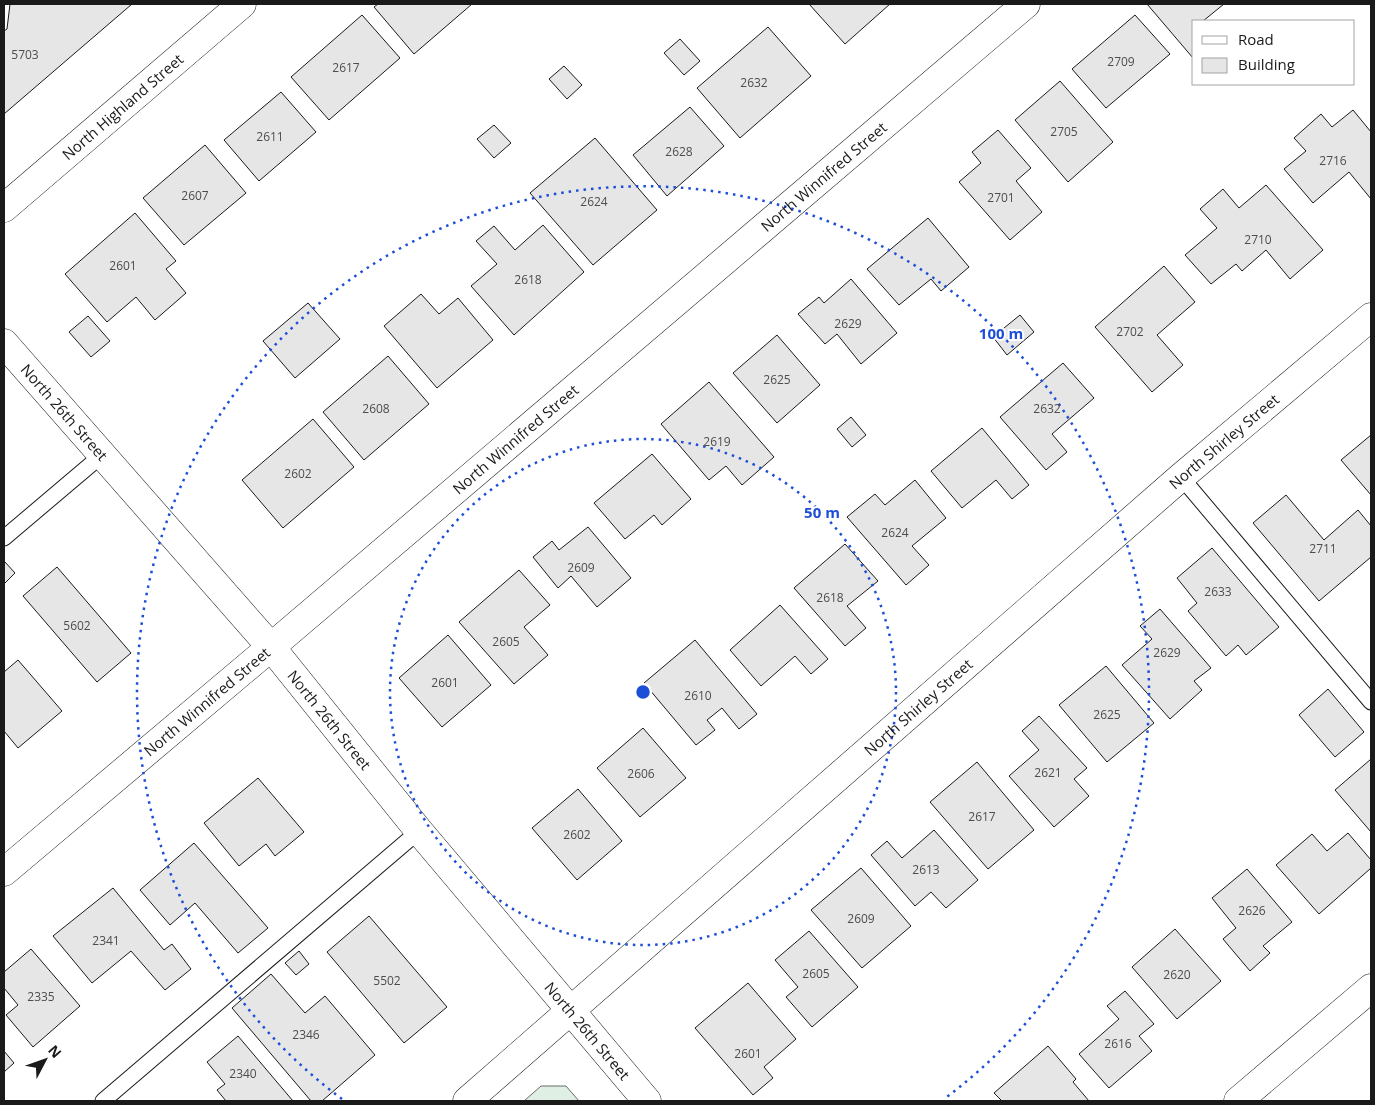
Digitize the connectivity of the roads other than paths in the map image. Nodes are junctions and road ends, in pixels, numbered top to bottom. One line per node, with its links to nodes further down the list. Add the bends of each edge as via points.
1 (242, 4): 3 (street, North Highland Street)
2 (1026, 4): 9 (street, North Winnifred Street)
3 (4, 208)
4 (1371, 316): 7 (street, North Shirley Street)
5 (4, 343): 6 (street, North 26th Street)
6 (102, 455): 8 (lane); 9 (street, North 26th Street)
7 (1181, 477): 10 (lane); 14 (street, North Shirley Street)
8 (4, 538)
9 (271, 647): 11 (street, North 26th Street); 12 (street, North Winnifred Street)
10 (1371, 702)
11 (419, 831): 14 (street, North 26th Street); 15 (lane)
12 (4, 872)
13 (1371, 988): 18 (street)
14 (570, 1011): 16 (street, North Shirley Street); 17 (street, North 26th Street)
15 (103, 1101)
16 (467, 1101)
17 (647, 1101)
18 (1238, 1101)

